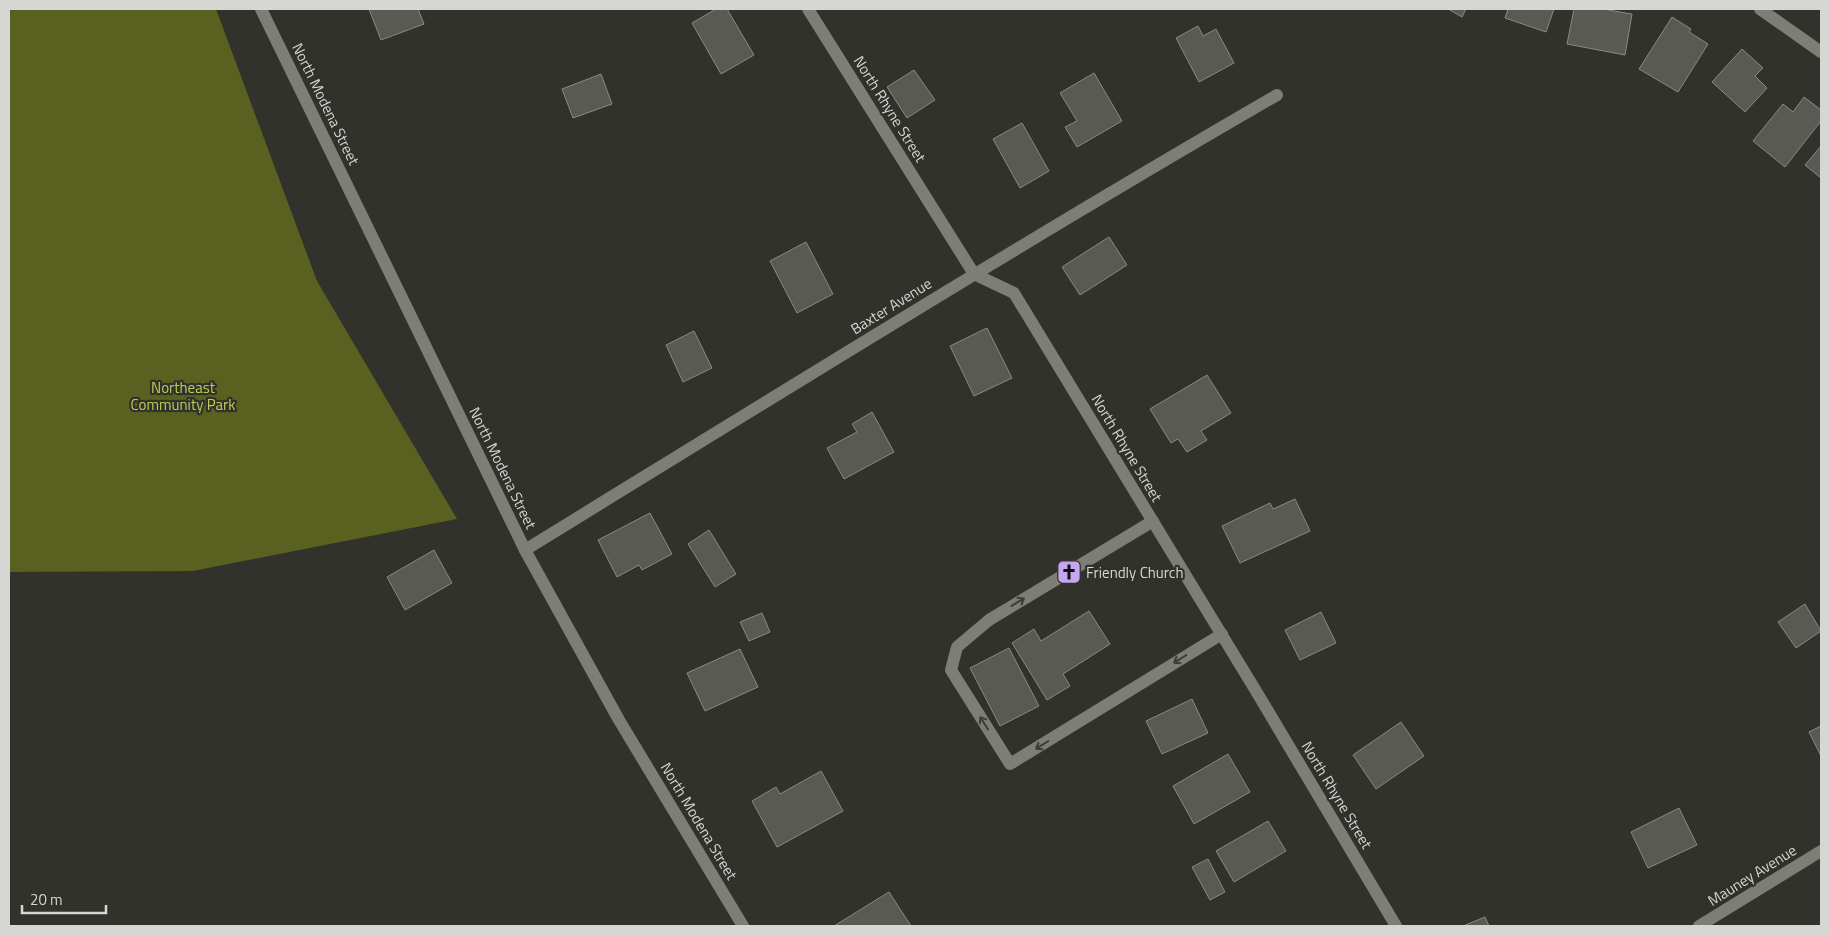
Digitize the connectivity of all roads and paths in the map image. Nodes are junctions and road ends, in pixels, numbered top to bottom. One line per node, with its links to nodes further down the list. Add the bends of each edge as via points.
1 (261, 9): 8 (street, North Modena Street)
2 (808, 9): 6 (street, North Rhyne Street)
3 (1760, 9): 4 (street)
4 (1821, 52)
5 (1277, 95): 6 (street, Baxter Avenue)
6 (974, 274): 7 (street, North Rhyne Street, via 1014,293); 8 (street, Baxter Avenue)
7 (1153, 521): 9 (street, North Rhyne Street); 9 (street, one-way to 7, via 1010,764 951,670 957,647 989,620)
8 (525, 550): 11 (street, North Modena Street, via 619,720)
9 (1222, 634): 12 (street, North Rhyne Street)
10 (1821, 851): 13 (street, Mauney Avenue)
11 (743, 926)
12 (1396, 926)
13 (1699, 926)

